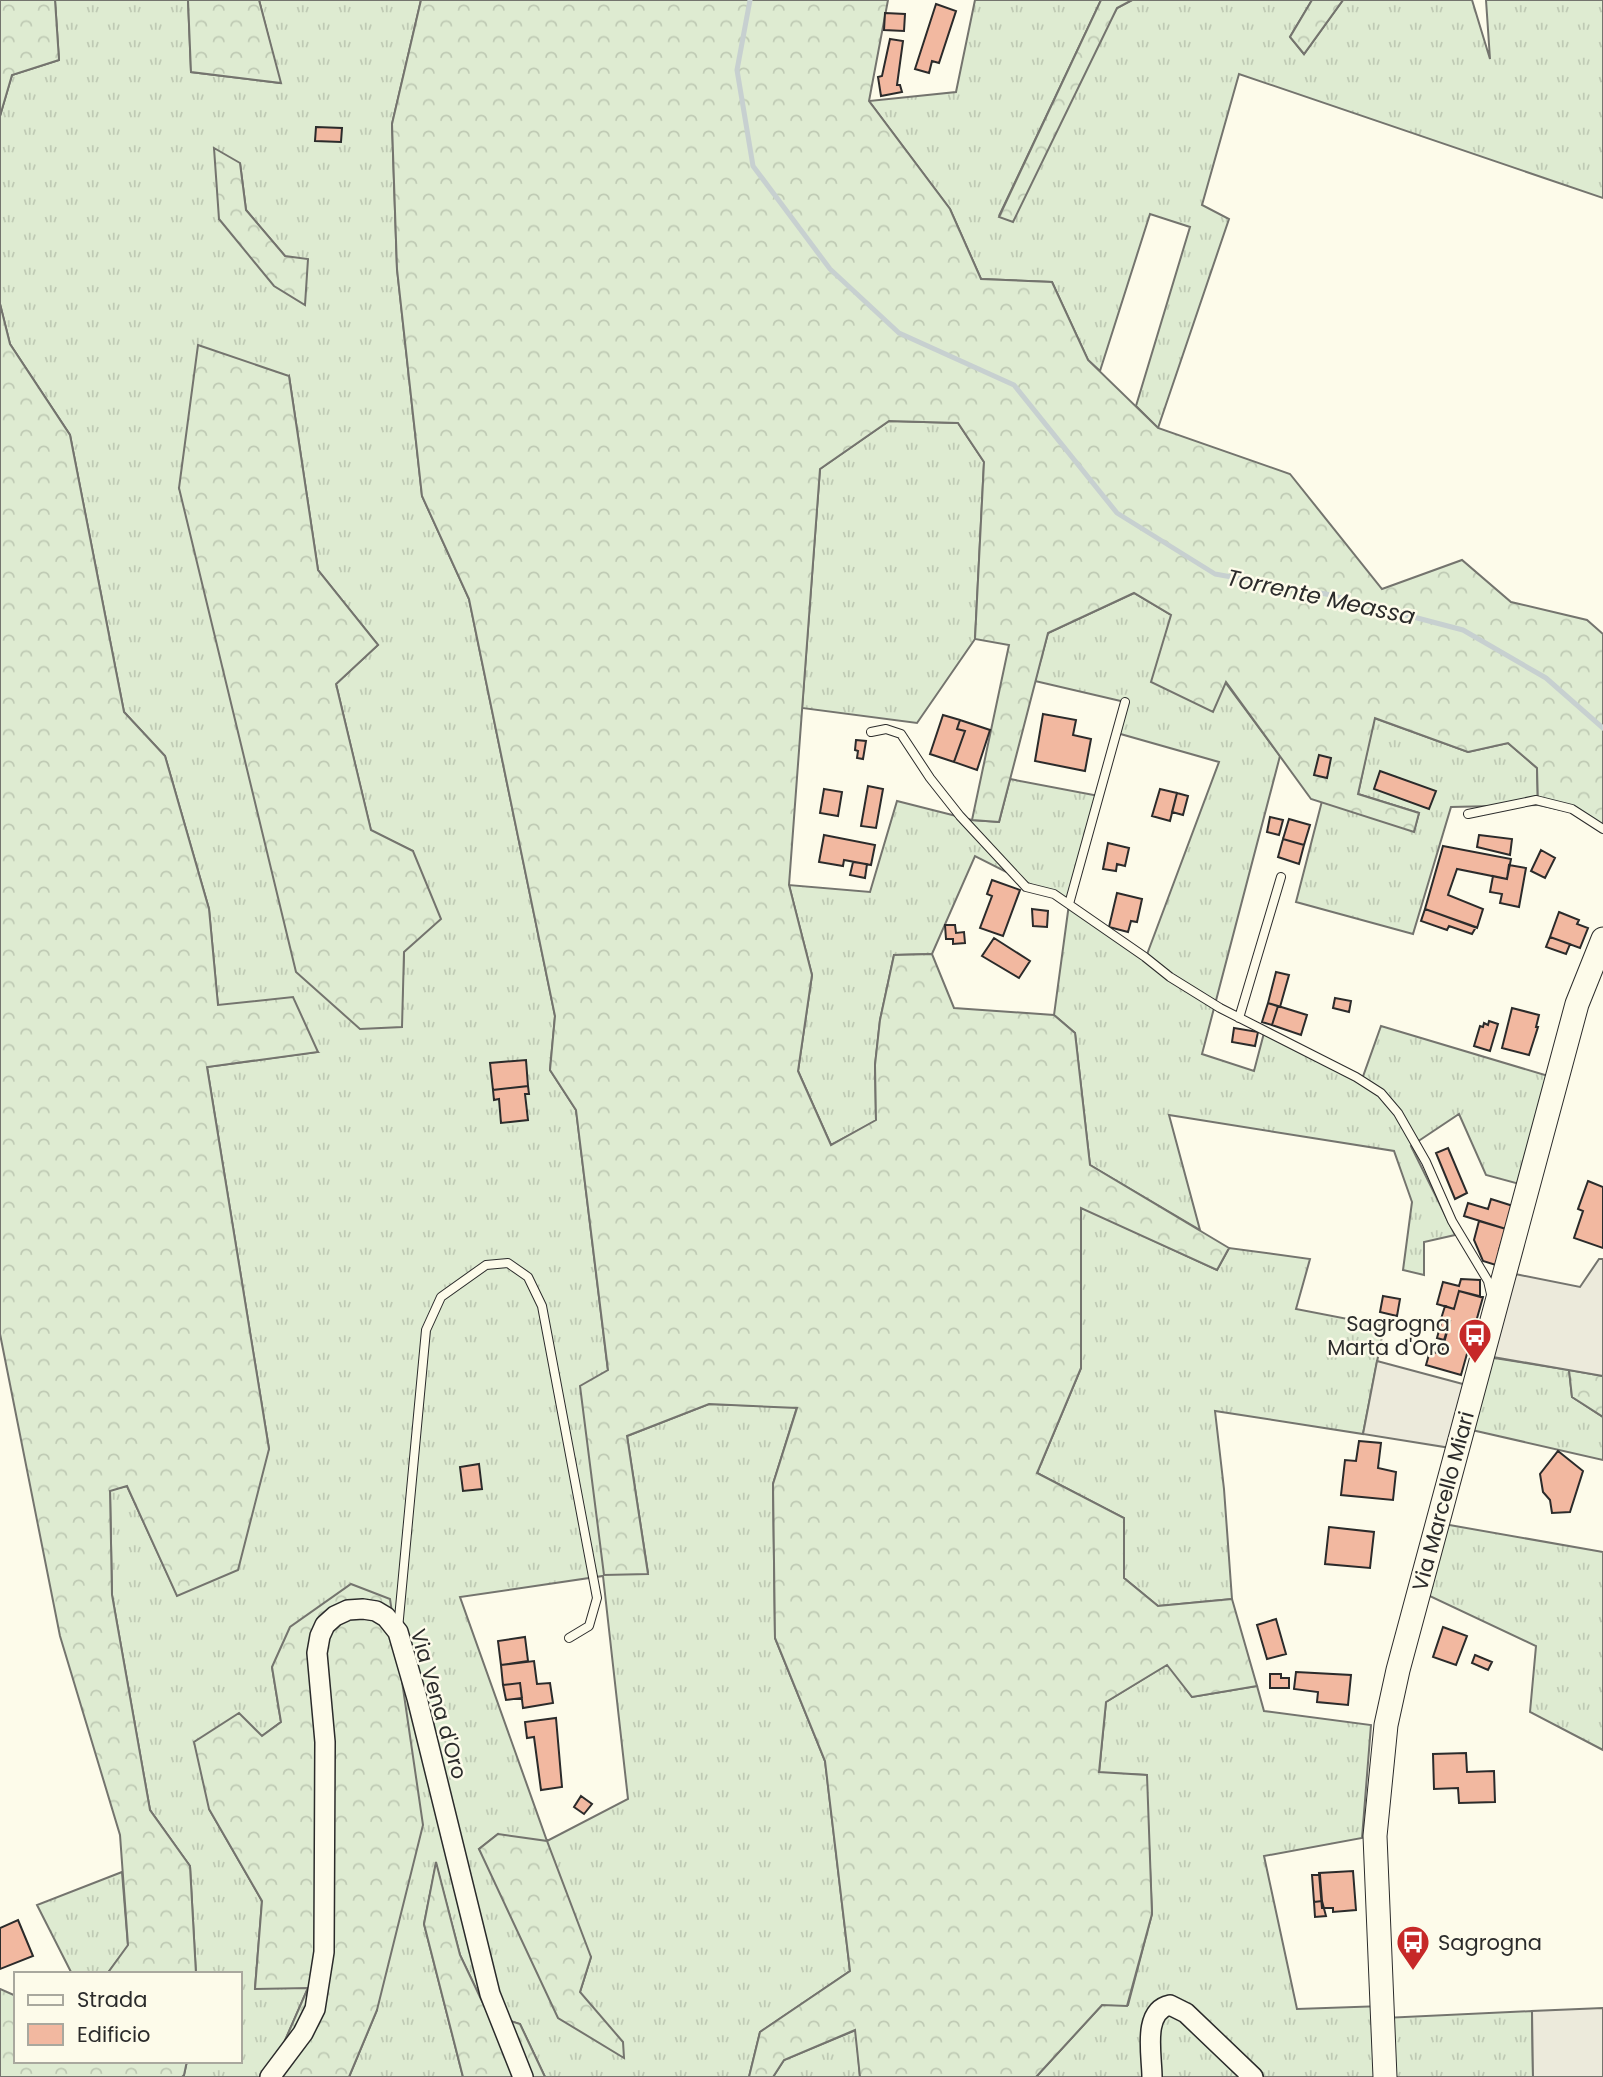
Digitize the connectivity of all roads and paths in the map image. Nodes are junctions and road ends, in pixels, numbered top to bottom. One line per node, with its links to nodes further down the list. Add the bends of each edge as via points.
1 (1125, 702): 6 (lane)
2 (871, 732): 6 (lane, via 886,729 901,734 945,797 1006,867 1026,887 1054,894)
3 (1468, 814): 4 (lane, via 1536,800 1572,809)
4 (1603, 830)
5 (1281, 877): 8 (lane)
6 (1069, 904): 8 (lane, via 1170,977)
7 (1603, 939): 9 (main road, Via Marcello Miari, via 1577,1004)
8 (1239, 1018): 9 (lane, via 1381,1093 1426,1162 1452,1221 1488,1281)
9 (1495, 1310): 16 (main road, Via Marcello Miari, via 1386,1725 1375,1836)
10 (398, 1632): 11 (lane, via 426,1330 441,1297 486,1265 508,1263 528,1277 542,1306 597,1598 589,1626); 12 (street, Via Vena d'Oro, via 386,1617 363,1609 335,1616 320,1636 326,1849 321,1980 303,2033); 13 (street, Via Vena d'Oro, via 491,1994)
11 (569, 1638)
12 (270, 2077)
13 (523, 2077)
14 (1152, 2077): 15 (street, via 1153,2020 1163,2007 1171,2005 1186,2013)
15 (1253, 2077)
16 (1385, 2077)

